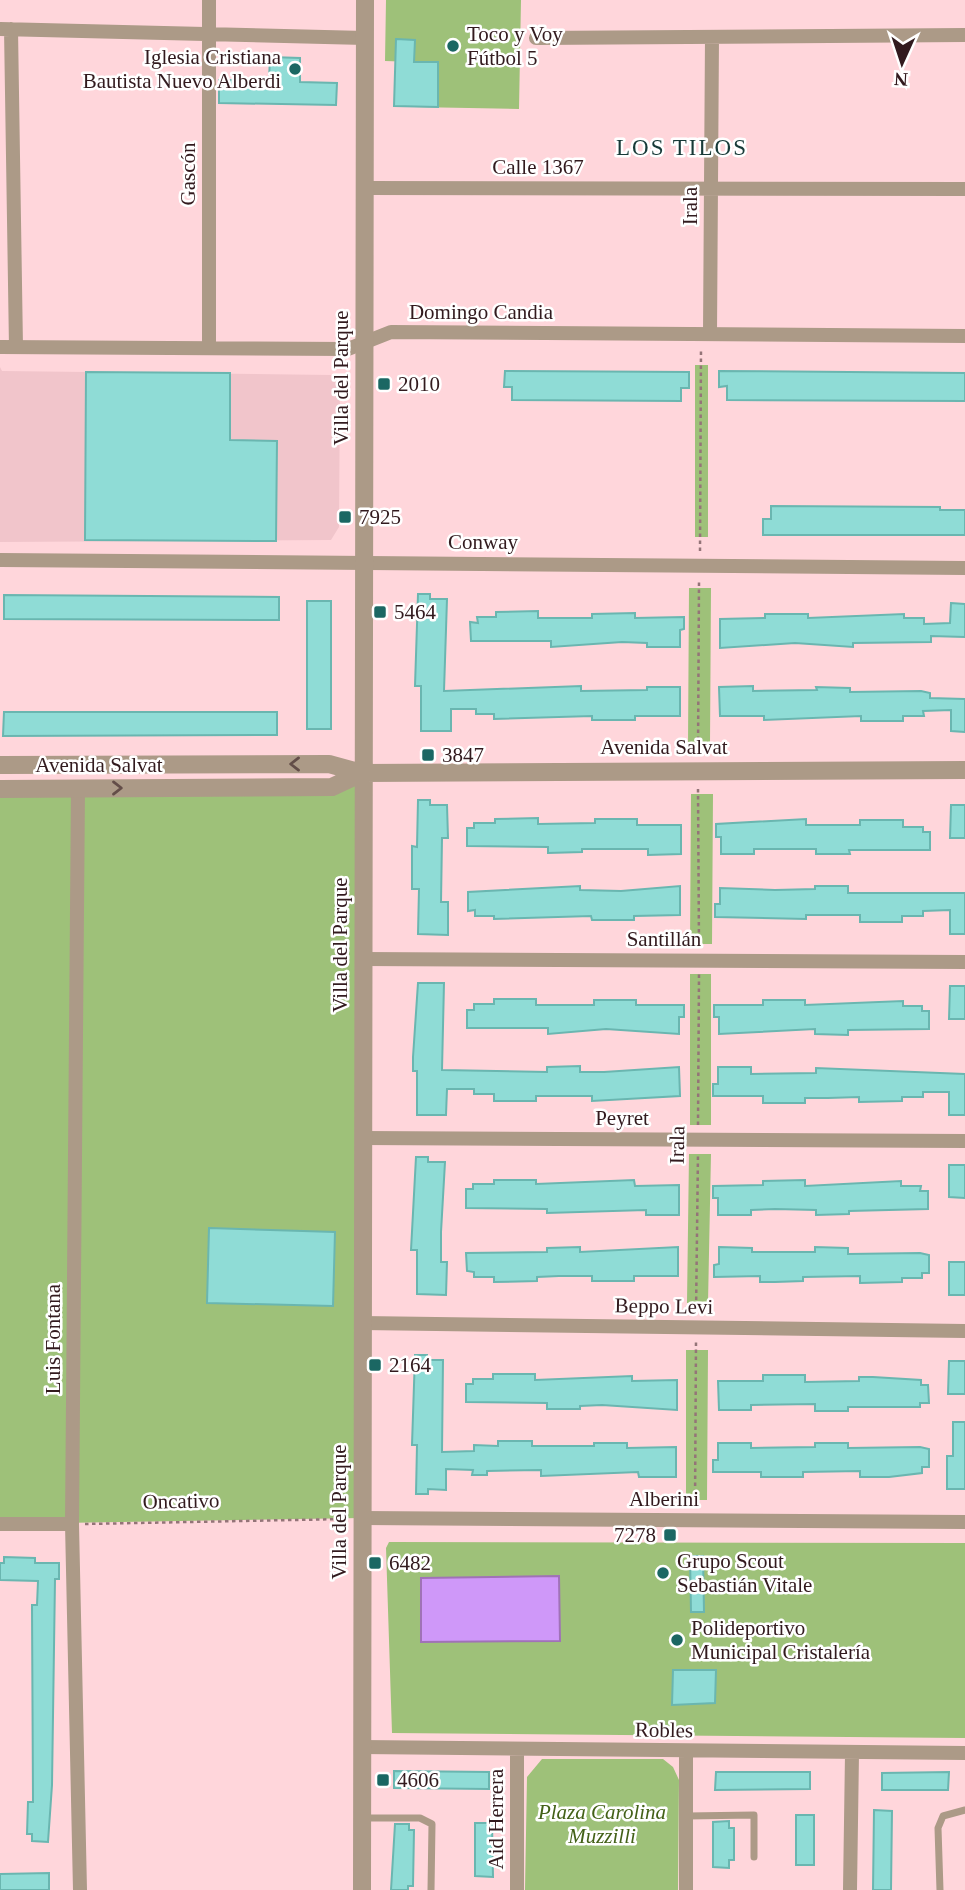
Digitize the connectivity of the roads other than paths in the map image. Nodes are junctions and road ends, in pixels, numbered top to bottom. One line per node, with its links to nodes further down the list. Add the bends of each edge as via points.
1 (209, 0): 4 (street, Gascón)
2 (365, 0): 7 (street, Villa del Parque)
3 (6, 29): 4 (street); 16 (street)
4 (209, 34): 7 (street); 17 (street, Gascón)
5 (965, 35): 6 (street)
6 (712, 37): 8 (street); 9 (street, Irala)
7 (365, 38): 10 (street, Villa del Parque)
8 (536, 38)
9 (711, 187): 10 (street, Calle 1367); 11 (street, Calle 1367); 12 (street, Irala)
10 (364, 188): 14 (street, Villa del Parque)
11 (965, 189)
12 (710, 334): 13 (street, Domingo Candia); 14 (street, Domingo Candia, via 391,332)
13 (965, 336)
14 (365, 343): 17 (street, Domingo Candia, via 348,349); 19 (street, Villa del Parque)
15 (0, 347): 16 (street, Domingo Candia)
16 (16, 347): 17 (street, Domingo Candia)
17 (209, 348)
18 (0, 560): 19 (street, Conway)
19 (363, 562): 20 (street, Conway); 24 (street, Villa del Parque)
20 (965, 568)
21 (0, 765): 22 (street, Avenida Salvat)
22 (78, 765): 24 (street, Avenida Salvat, one-way to 22, via 329,764); 25 (lane)
23 (965, 770): 24 (street, Avenida Salvat)
24 (362, 773): 25 (street, Avenida Salvat, one-way to 24, via 332,787); 27 (street, Villa del Parque)
25 (78, 788): 26 (street, Avenida Salvat); 36 (street, Luis Fontana)
26 (0, 789)
27 (362, 959): 28 (street, Santillán); 29 (street, Villa del Parque)
28 (965, 962)
29 (362, 1138): 30 (street, Peyret); 31 (street, Villa del Parque)
30 (965, 1141)
31 (362, 1323): 32 (street, Beppo Levi); 33 (street, Villa del Parque)
32 (965, 1331)
33 (362, 1518): 34 (street, Alberini); 37 (street, Villa del Parque)
34 (965, 1522)
35 (0, 1524): 36 (street)
36 (72, 1524): 46 (street, Luis Fontana)
37 (362, 1747): 38 (street, Robles); 44 (street, Villa del Parque)
38 (517, 1749): 39 (street, Robles); 49 (street, Aid Herrera)
39 (686, 1751): 41 (street, Robles); 43 (street)
40 (965, 1753): 41 (street, Robles)
41 (852, 1754): 51 (street)
42 (965, 1810): 52 (lane, via 943,1816 939,1828)
43 (686, 1816): 45 (lane, via 754,1815); 50 (street)
44 (362, 1818): 47 (street, Villa del Parque); 48 (lane, via 421,1818 432,1824)
45 (754, 1857)
46 (80, 1890)
47 (362, 1890)
48 (431, 1890)
49 (517, 1890)
50 (686, 1890)
51 (850, 1890)
52 (940, 1890)

